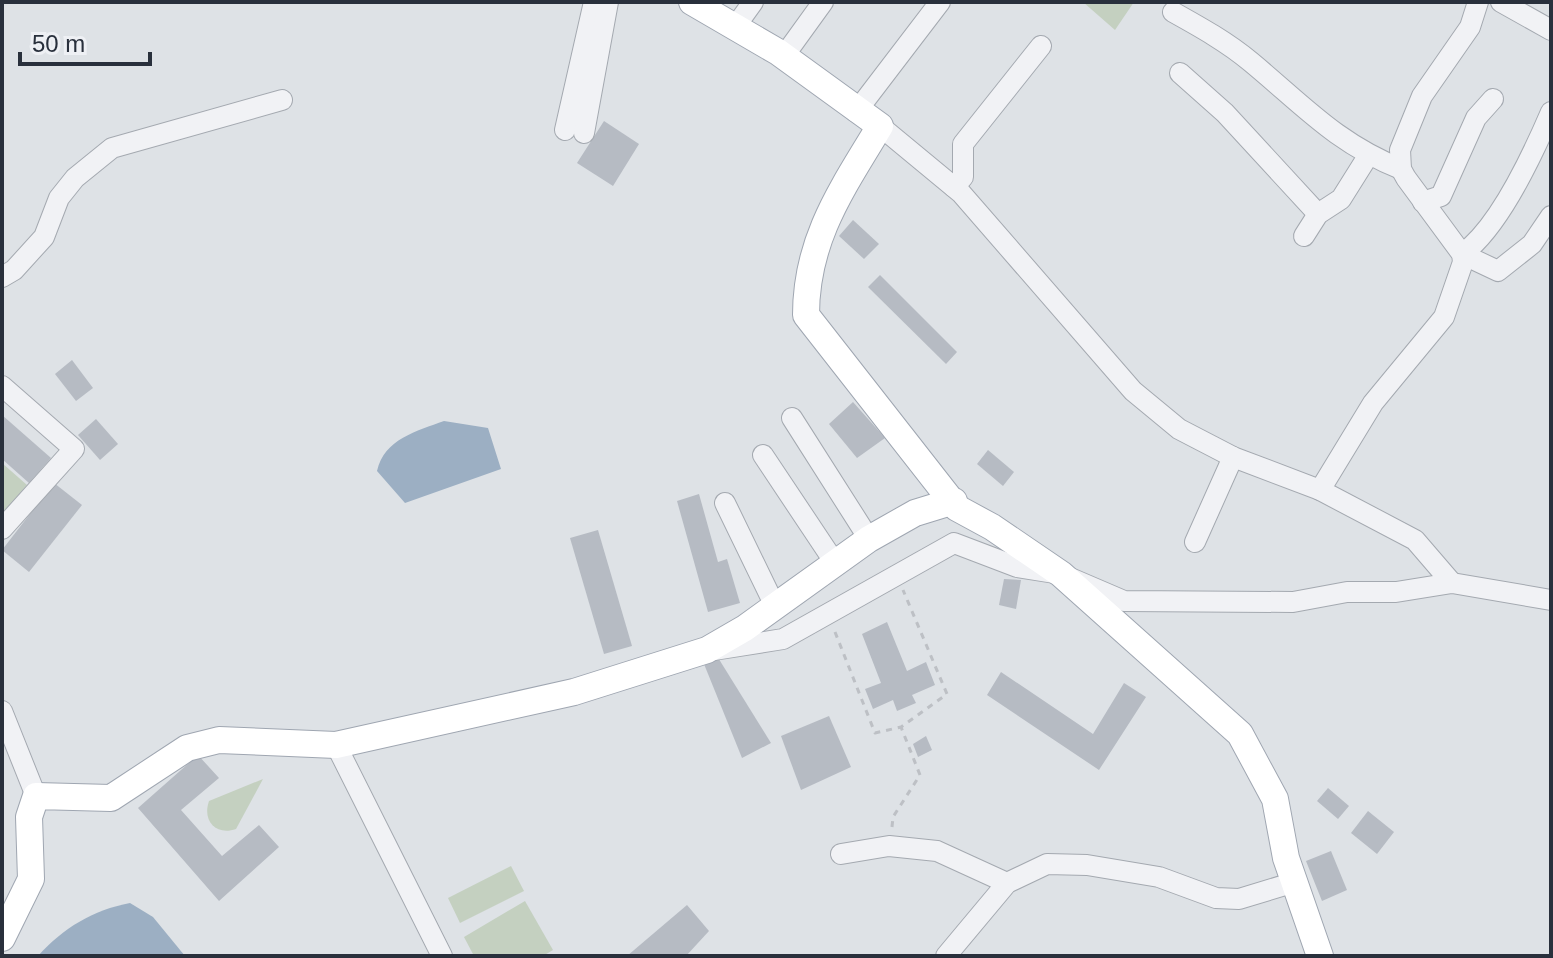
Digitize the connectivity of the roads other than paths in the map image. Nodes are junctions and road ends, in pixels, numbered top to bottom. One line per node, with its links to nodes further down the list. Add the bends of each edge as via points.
1 (594, 2): 2 (street, via 574,131)
2 (608, 2)
3 (692, 2): 10 (main road)
4 (753, 2): 10 (street)
5 (823, 2): 13 (street)
6 (940, 2): 17 (street)
7 (1478, 2): 21 (street, via 1470,27 1422,96 1403,138)
8 (1501, 2): 11 (street)
9 (1173, 12): 20 (street, via 1231,46 1335,136)
10 (735, 27): 13 (main road)
11 (1551, 30)
12 (1041, 46): 22 (street, via 963,144 963,177)
13 (784, 56): 17 (main road)
14 (1180, 73): 24 (street, via 1225,113)
15 (1493, 99): 23 (street, via 1476,118 1441,196)
16 (282, 100): 28 (street, via 112,148 75,178 59,198 44,237)
17 (856, 112): 19 (main road)
18 (1551, 112): 27 (street, via 1534,153 1489,228)
19 (880, 126): 22 (street); 34 (main road, via 825,219 806,279 806,315)
20 (1368, 156): 21 (street); 24 (street, via 1341,199)
21 (1401, 169): 23 (street)
22 (954, 187): 32 (street, via 1133,391 1179,429)
23 (1423, 202): 27 (street)
24 (1318, 214): 26 (street)
25 (1551, 216): 27 (street, via 1532,244 1498,271)
26 (1304, 236)
27 (1462, 254): 33 (street, via 1444,317 1373,403)
28 (2, 277)
29 (2, 386): 36 (street, via 74,449)
30 (792, 418): 37 (street)
31 (763, 455): 39 (street)
32 (1233, 457): 33 (street); 38 (street)
33 (1320, 490): 41 (street, via 1415,540)
34 (954, 501): 37 (main road, via 915,513); 40 (main road, via 957,508)
35 (725, 503): 43 (street)
36 (2, 529)
37 (869, 539): 39 (main road)
38 (1195, 542)
39 (835, 563): 43 (main road)
40 (1061, 574): 41 (street, via 1124,601 1293,602); 44 (street, via 1017,567 954,543 783,639); 49 (main road, via 1240,734 1275,799)
41 (1452, 583): 42 (street)
42 (1551, 600)
43 (775, 606): 44 (main road)
44 (707, 650): 46 (main road, via 574,692)
45 (2, 711): 47 (street)
46 (336, 745): 47 (main road, via 219,740 187,748 111,798); 52 (street)
47 (36, 796): 51 (main road, via 29,817 31,879)
48 (841, 854): 50 (street, via 889,846 937,851)
49 (1295, 882): 50 (street, via 1239,899 1216,898 1159,877 1047,864); 54 (main road)
50 (1007, 883): 53 (street)
51 (2, 938)
52 (442, 956)
53 (946, 956)
54 (1320, 956)

